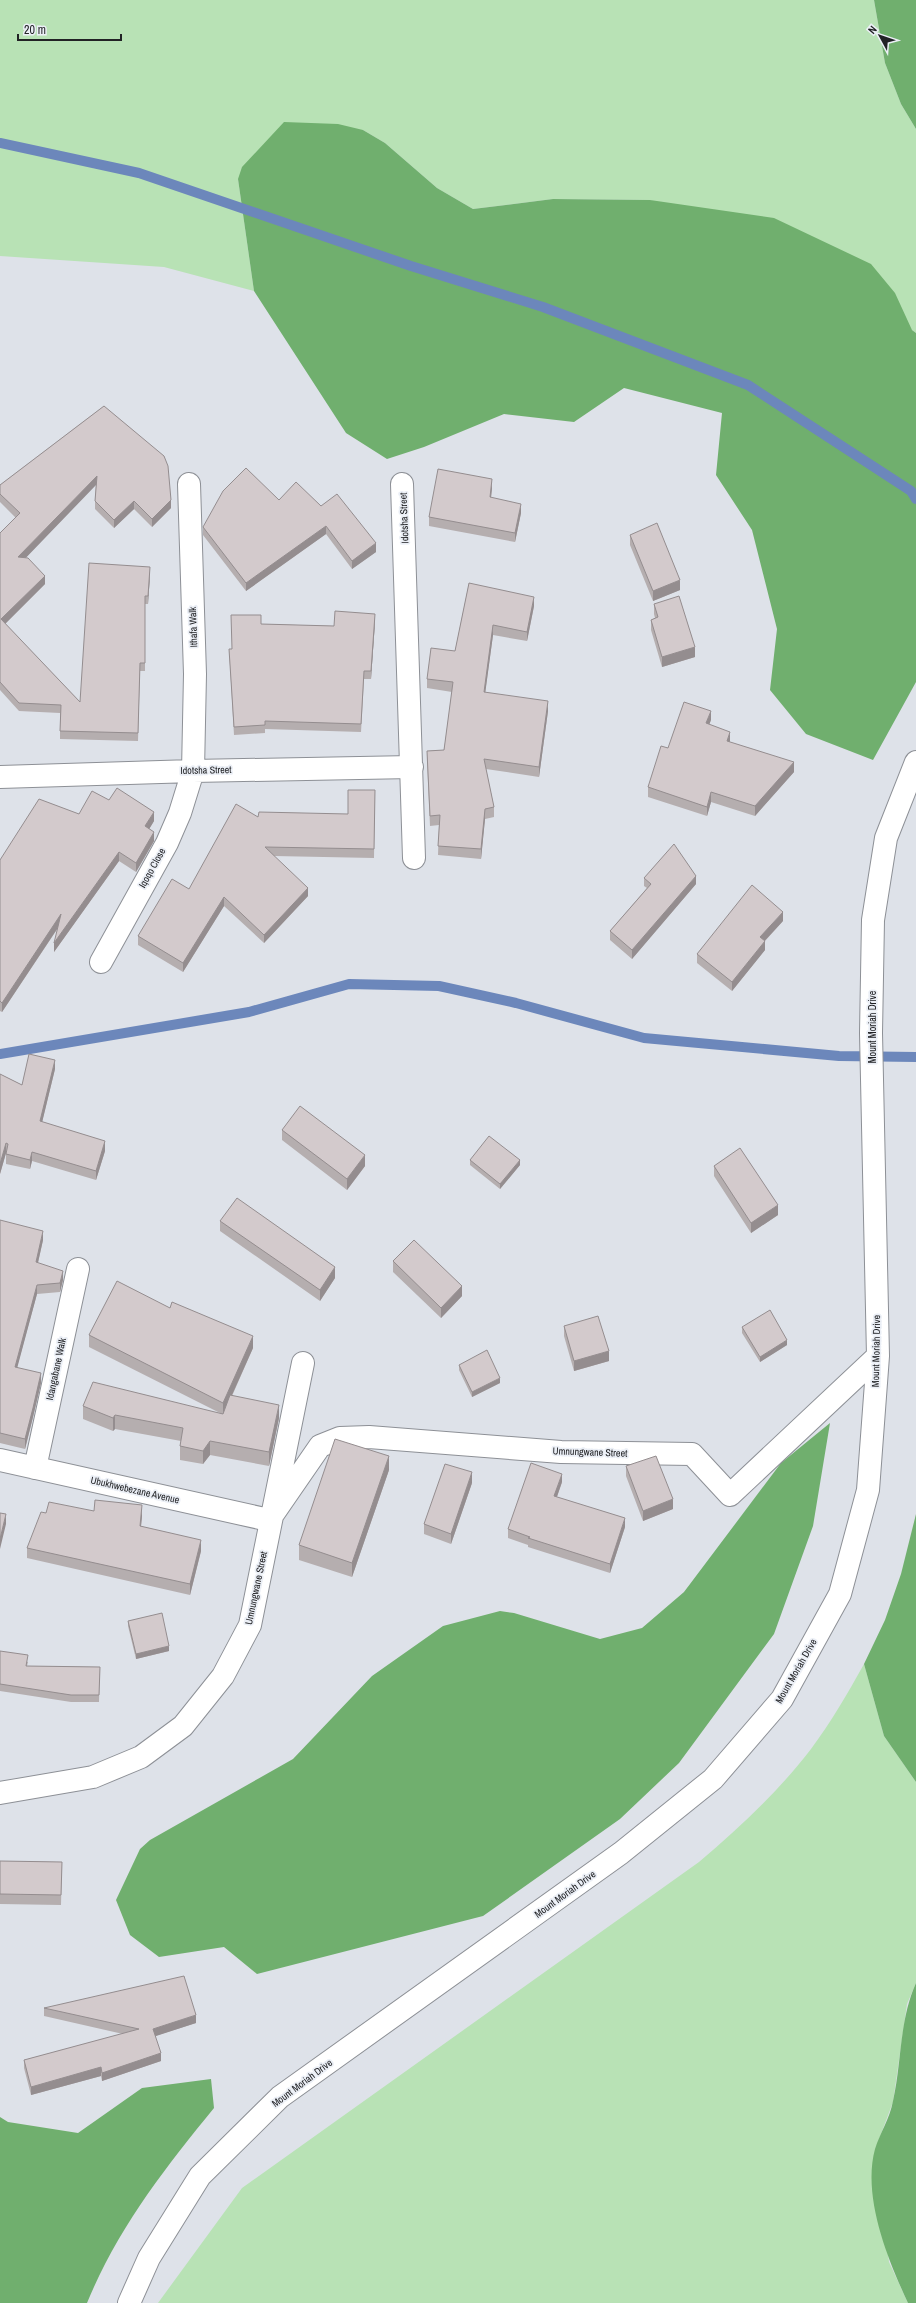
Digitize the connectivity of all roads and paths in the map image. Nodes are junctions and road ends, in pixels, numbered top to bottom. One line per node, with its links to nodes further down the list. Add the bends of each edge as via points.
1 (189, 484): 5 (street, Ithafa Walk, via 195,674)
2 (402, 484): 4 (street, Idotsha Street)
3 (916, 762): 10 (street, Mount Moriah Drive, via 886,838 873,920 871,1033)
4 (412, 767): 5 (street, Idotsha Street); 7 (street, Idotsha Street)
5 (193, 771): 6 (street, Idotsha Street); 8 (street, Iqoqo Close, via 180,813 167,843)
6 (0, 777)
7 (414, 858)
8 (102, 962)
9 (78, 1269): 13 (street, Idangabane Walk)
10 (878, 1356): 14 (street, Umnungwane Street, via 730,1495 692,1454 561,1452 369,1437 340,1438 320,1446); 16 (street, Mount Moriah Drive, via 868,1490 840,1594 782,1699 713,1779 627,1848 280,2097 200,2176 149,2258)
11 (302, 1363): 14 (street, Umnungwane Street)
12 (0, 1460): 13 (street, Ubukhwebezane Avenue)
13 (35, 1468): 14 (street, Ubukhwebezane Avenue)
14 (270, 1520): 15 (street, Umnungwane Street, via 250,1625 223,1676 184,1726 141,1757 93,1777)
15 (0, 1793)
16 (129, 2303)

